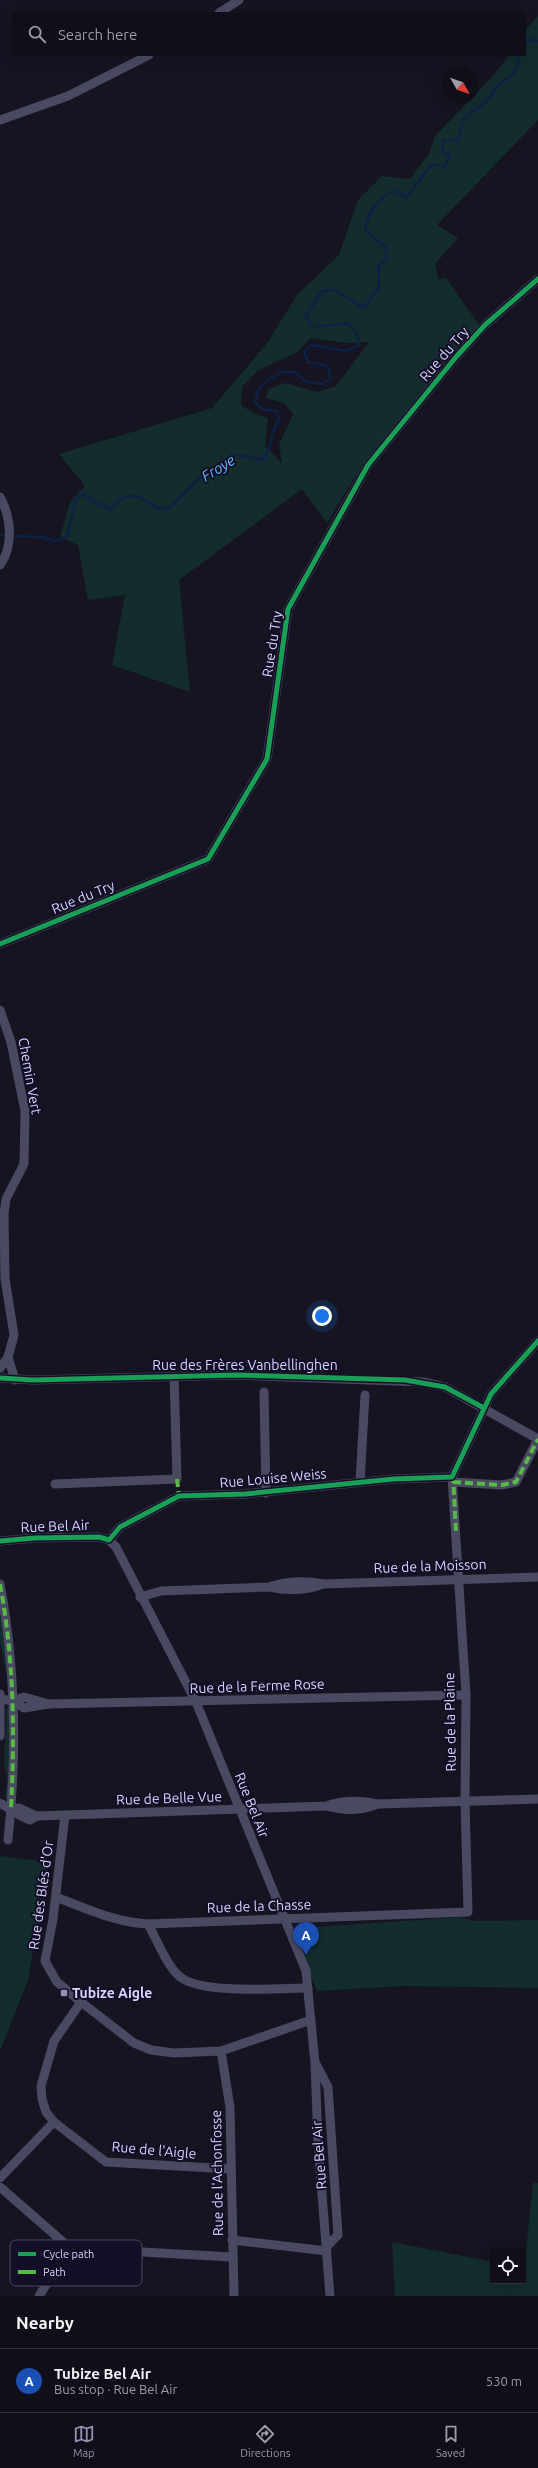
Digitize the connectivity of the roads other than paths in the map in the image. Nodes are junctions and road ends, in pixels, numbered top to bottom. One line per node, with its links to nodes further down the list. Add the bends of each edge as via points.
1 (239, 0): 2 (street)
2 (221, 12)
3 (147, 56): 4 (street, via 68,96)
4 (0, 120)
5 (538, 279): 8 (street, Rue du Try, via 485,326 456,357 368,465 288,609 266,758 208,859)
6 (0, 497): 7 (street, via 7,511 10,527 4,561)
7 (0, 565)
8 (0, 944)
9 (0, 1010): 10 (street, Chemin Vert, via 11,1042 24,1111 24,1164 6,1199)
10 (2, 1228): 12 (street, Chemin Vert, via 5,1279 14,1335)
11 (538, 1341): 19 (street, via 491,1394)
12 (8, 1357): 13 (street, Chemin Vert); 16 (street)
13 (0, 1368)
14 (174, 1376): 16 (street, Rue des Frères Vanbellinghen); 19 (street, Rue des Frères Vanbellinghen, via 237,1374 423,1382 445,1387); 23 (street, via 177,1479)
15 (0, 1378): 16 (street, Rue des Frères Vanbellinghen)
16 (15, 1380)
17 (264, 1392): 24 (street)
18 (365, 1395): 22 (street)
19 (484, 1408): 20 (street, Rue des Frères Vanbellinghen); 21 (street)
20 (538, 1439): 21 (street, Rue Louise Weiss, via 516,1482 502,1486)
21 (452, 1480): 22 (street, Rue Louise Weiss); 28 (street, Rue de la Plaine)
22 (360, 1482): 24 (street, Rue Louise Weiss)
23 (55, 1484)
24 (266, 1493): 25 (street, Rue Louise Weiss, via 179,1496 120,1527)
25 (109, 1540): 26 (street, Rue Bel Air, via 99,1537); 30 (street, Rue Bel Air, via 116,1547)
26 (0, 1541)
27 (538, 1577): 28 (street, Rue de la Moisson)
28 (457, 1579): 30 (street, Rue de la Moisson, via 323,1584 310,1589 286,1590 269,1586 161,1591); 32 (street, Rue de la Plaine)
29 (0, 1584): 34 (street)
30 (140, 1597): 35 (street, Rue Bel Air)
31 (0, 1694): 33 (street)
32 (466, 1695): 35 (street, Rue de la Ferme Rose); 38 (street, Rue de la Plaine)
33 (0, 1699): 34 (street, Rue de la Ferme Rose); 36 (street)
34 (14, 1701): 35 (street, Rue de la Ferme Rose, via 24,1708 49,1704); 40 (street)
35 (196, 1702): 41 (street, Rue Bel Air)
36 (0, 1736)
37 (538, 1799): 38 (street, Rue de Belle Vue)
38 (465, 1802): 41 (street, Rue de Belle Vue, via 378,1804 361,1810 343,1810 326,1806); 45 (street, Rue de la Plaine)
39 (0, 1803): 40 (street, Rue de Belle Vue)
40 (11, 1809): 42 (street, Rue de Belle Vue, via 18,1808 37,1816); 43 (street)
41 (239, 1810): 42 (street, Rue de Belle Vue); 46 (street, Rue Bel Air)
42 (65, 1815): 44 (street, Rue des Blés d'Or)
43 (8, 1840)
44 (56, 1897): 47 (street, Rue de la Chasse, via 102,1916); 49 (street, Rue des Blés d'Or, via 46,1961 57,1982)
45 (468, 1912): 46 (street, Rue de la Chasse)
46 (284, 1919): 47 (street, Rue de la Chasse); 48 (street, Rue Bel Air, via 306,1971)
47 (148, 1924): 48 (street, via 180,1976 197,1984 236,1989)
48 (308, 1988): 50 (street, Rue Bel Air)
49 (81, 2002): 51 (street, Rue des Blés d'Or, via 134,2042 151,2050 174,2053); 53 (street, Rue de l'Aigle, via 54,2041 41,2086 46,2112)
50 (311, 2020): 51 (street, Rue des Blés d'Or); 52 (street, Rue Bel Air)
51 (220, 2052): 54 (street, Rue de l'Achonfosse, via 230,2095)
52 (315, 2063): 59 (street, Rue Bel Air, via 318,2143); 59 (street, Rue Bel Air, via 328,2087 338,2235)
53 (54, 2122): 54 (street, Rue de l'Aigle, via 106,2162); 55 (street)
54 (231, 2169): 58 (street, Rue de l'Achonfosse)
55 (0, 2178)
56 (0, 2187): 57 (street)
57 (61, 2240)
58 (232, 2240): 59 (street); 61 (street, Rue de l'Achonfosse)
59 (328, 2248): 65 (street, Rue Bel Air)
60 (142, 2252): 61 (street)
61 (232, 2257): 64 (street, Rue de l'Achonfosse)
62 (45, 2286): 63 (street)
63 (39, 2296)
64 (234, 2296)
65 (330, 2296)

